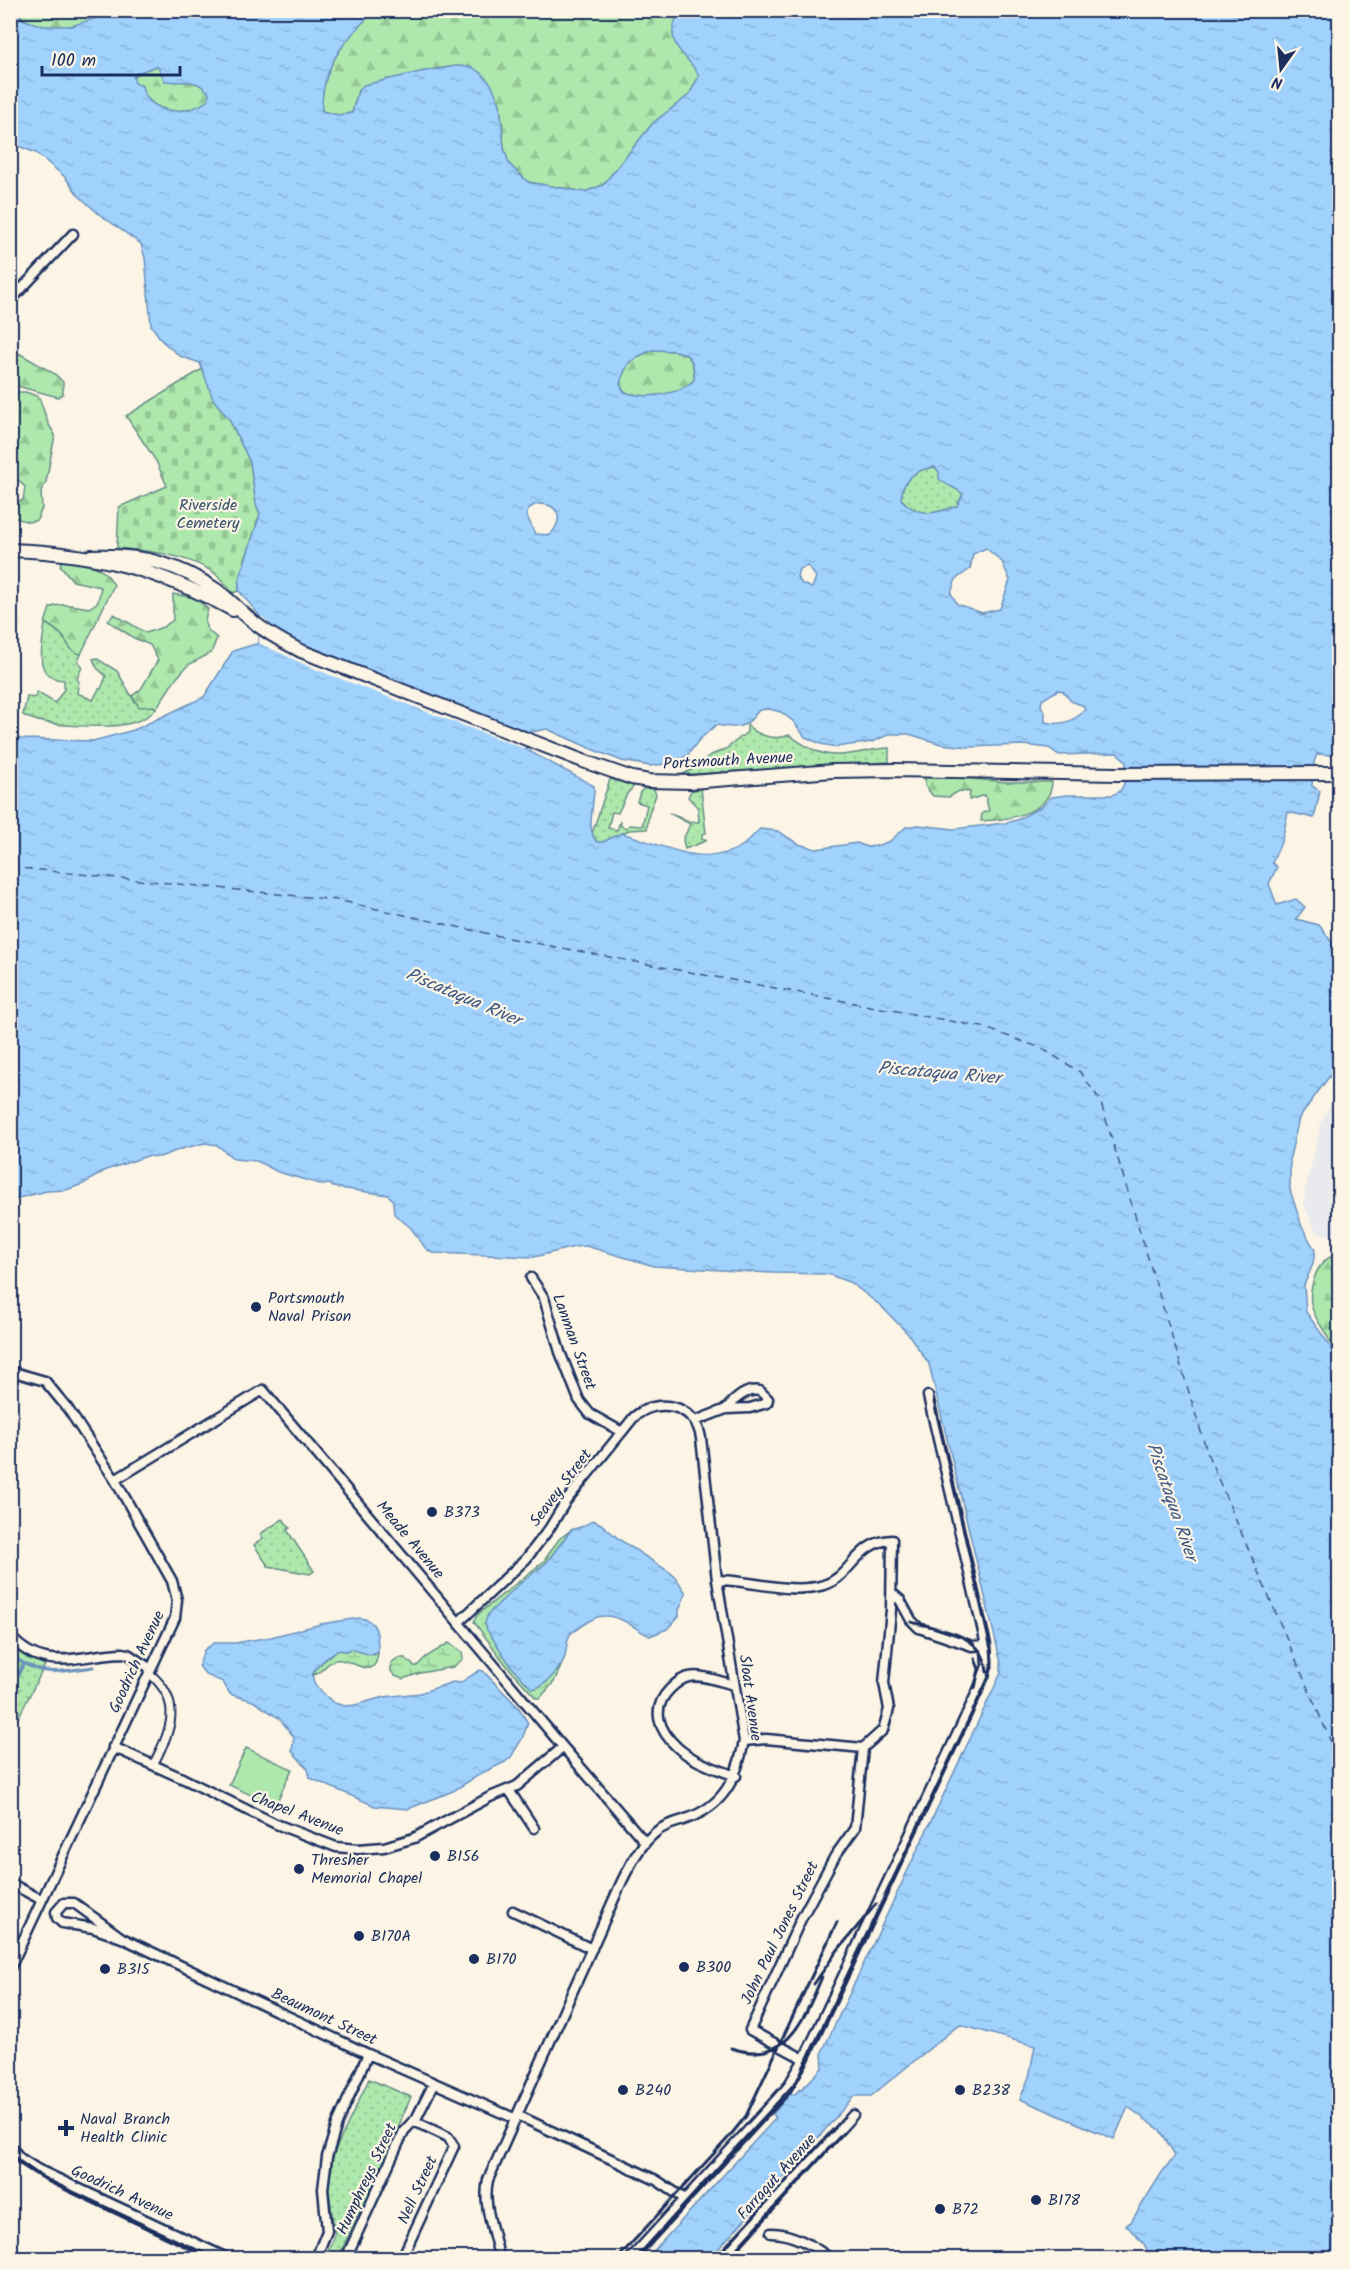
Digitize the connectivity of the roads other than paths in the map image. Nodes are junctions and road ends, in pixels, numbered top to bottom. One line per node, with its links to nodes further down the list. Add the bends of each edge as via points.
1 (73, 234): 2 (street)
2 (10, 301)
3 (10, 550): 4 (main road, Portsmouth Avenue, via 91,556 182,585 331,664 583,761 649,781 885,770)
4 (1340, 773)
5 (531, 1278): 10 (street, Lanman Street, via 544,1298 579,1400 590,1414)
6 (10, 1371): 11 (street, Goodrich Avenue, via 45,1381)
7 (928, 1396): 16 (street)
8 (726, 1409): 9 (street)
9 (695, 1421): 10 (street, Seavey Street, via 670,1405 654,1406 640,1412); 12 (street, Sloat Avenue, via 701,1438)
10 (622, 1432): 14 (street, Seavey Street, via 566,1501 526,1559)
11 (116, 1480): 14 (street, Meade Avenue, via 264,1390); 17 (street, Goodrich Avenue, via 157,1551 177,1600 175,1618)
12 (717, 1580): 13 (street, via 788,1587 825,1585 874,1544 892,1540); 18 (street, Sloat Avenue)
13 (892, 1593): 16 (street, via 919,1628 972,1646); 22 (street, via 885,1683 889,1709 883,1730)
14 (459, 1622): 21 (street, Meade Avenue)
15 (10, 1636): 17 (street, via 30,1652 53,1661 123,1653)
16 (986, 1645): 35 (street, via 987,1666 978,1690)
17 (150, 1671): 20 (street, Goodrich Avenue); 23 (street, via 166,1689 171,1717)
18 (734, 1685): 19 (street, Sloat Avenue); 24 (street, via 686,1678 661,1699 657,1712 660,1725 676,1747 696,1760)
19 (744, 1742): 22 (street, via 766,1739); 24 (street, Sloat Avenue)
20 (114, 1747): 23 (street, Chapel Avenue); 29 (street, Goodrich Avenue)
21 (563, 1747): 25 (street, Chapel Avenue, via 527,1780); 27 (street, Meade Avenue)
22 (863, 1748): 35 (street, John Paul Jones Street, via 855,1828 830,1863 806,1908 750,2030)
23 (153, 1765): 25 (street, Chapel Avenue, via 276,1824 326,1844 355,1849 384,1848 405,1841)
24 (736, 1776): 27 (street, Sloat Avenue, via 728,1790 708,1808 664,1827)
25 (508, 1790): 26 (street)
26 (534, 1828)
27 (645, 1842): 32 (street, Sloat Avenue, via 622,1881)
28 (10, 1883): 29 (street)
29 (42, 1900): 33 (street, Goodrich Avenue)
30 (513, 1911): 32 (street)
31 (122, 1938): 31 (street, Beaumont Street, via 74,1903 58,1907 56,1916 62,1923); 34 (street, Beaumont Street)
32 (592, 1949): 38 (street, Sloat Avenue)
33 (10, 1968)
34 (368, 2055): 36 (street, Beaumont Street); 46 (street, via 337,2124 327,2157 323,2189 327,2231)
35 (804, 2059): 43 (street, via 787,2088)
36 (434, 2083): 38 (street, Beaumont Street); 39 (street, Humphreys Street)
37 (854, 2115): 51 (street, Farragut Avenue)
38 (517, 2117): 43 (street, Beaumont Street, via 656,2180); 49 (street, Sloat Avenue, via 486,2188)
39 (414, 2121): 47 (street, Humphreys Street, via 404,2131); 48 (street, Nell Street, via 448,2137 454,2146)
40 (10, 2146): 42 (street, Goodrich Avenue)
41 (10, 2158): 42 (street)
42 (37, 2169): 45 (street, Goodrich Avenue)
43 (685, 2199): 50 (street)
44 (771, 2233): 52 (street, via 807,2243)
45 (227, 2259)
46 (316, 2259)
47 (346, 2259)
48 (402, 2259)
49 (499, 2259)
50 (631, 2259)
51 (723, 2259)
52 (830, 2259)

